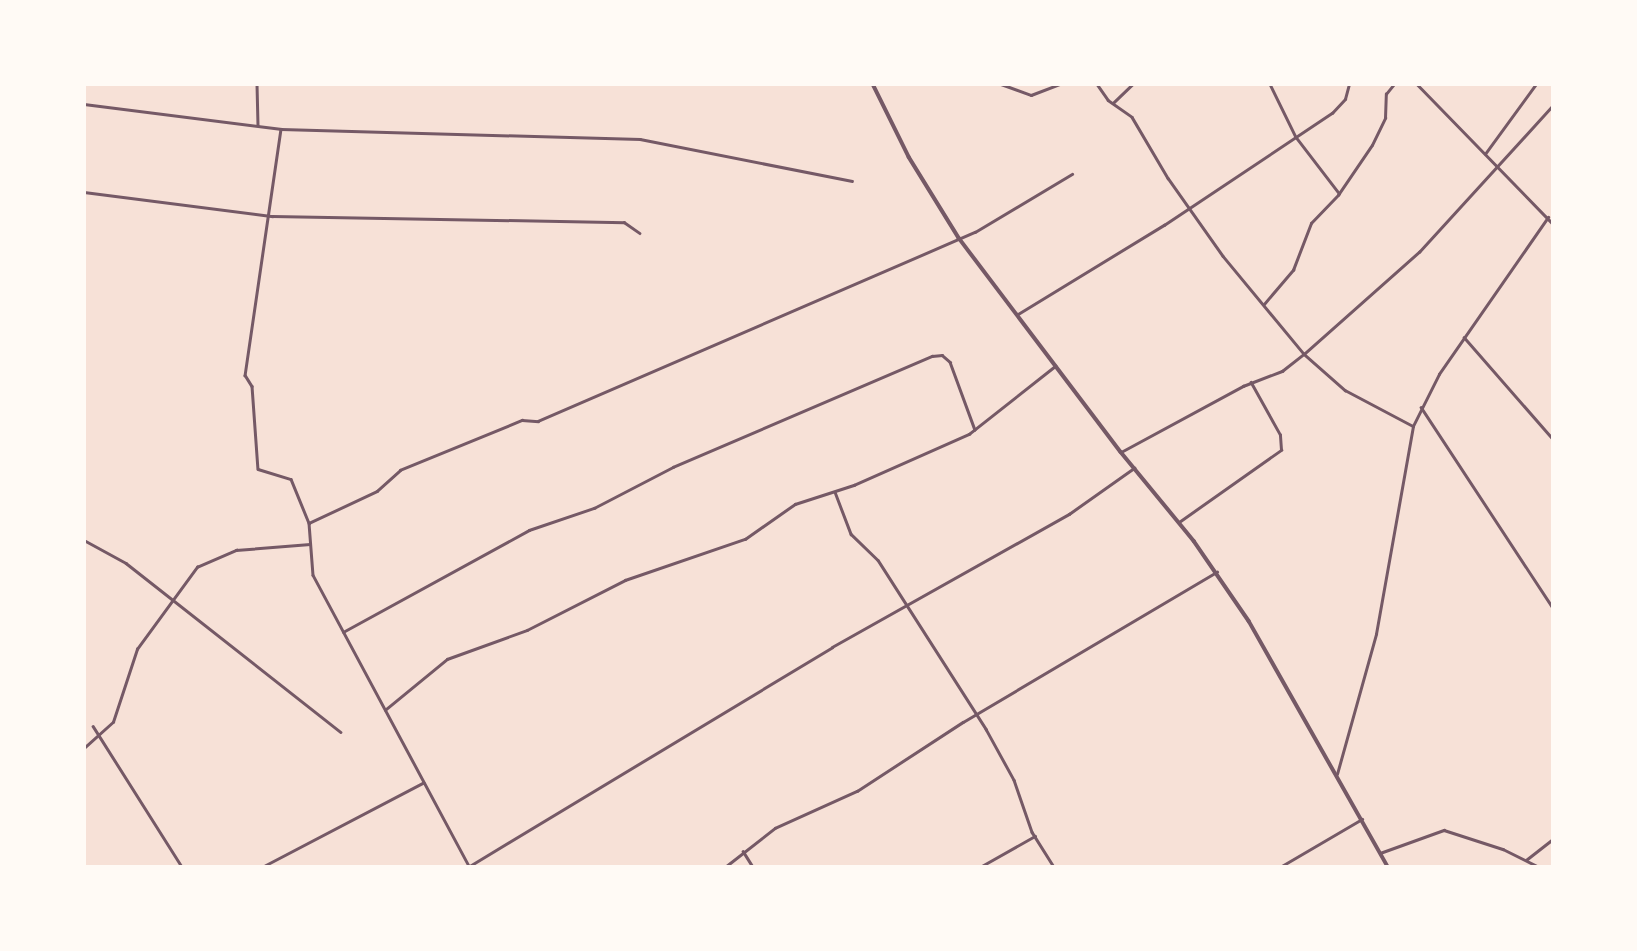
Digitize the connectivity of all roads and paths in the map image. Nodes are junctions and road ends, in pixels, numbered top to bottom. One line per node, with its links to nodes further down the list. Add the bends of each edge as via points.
1 (257, 84): 15 (street)
2 (873, 84): 29 (street, via 909,158)
3 (1001, 84): 4 (street, via 1031,95)
4 (1059, 84)
5 (1097, 84): 12 (street)
6 (1133, 84): 12 (street)
7 (1270, 84): 17 (street)
8 (1349, 84): 17 (street, via 1339,108)
9 (1394, 84): 23 (street, via 1386,94 1380,128)
10 (1417, 84): 18 (street)
11 (1536, 84): 18 (street)
12 (1113, 103): 24 (street, via 1132,117 1168,178)
13 (84, 104): 15 (street)
14 (1553, 105): 19 (street)
15 (258, 125): 16 (street)
16 (281, 129): 21 (street, via 640,139); 25 (street)
17 (1296, 137): 23 (street); 24 (street)
18 (1485, 154): 19 (street)
19 (1496, 164): 26 (street); 33 (street, via 1419,252)
20 (1072, 174): 29 (street)
21 (852, 181)
22 (84, 192): 25 (street)
23 (1339, 192): 30 (street, via 1311,223 1293,270)
24 (1190, 205): 30 (street, via 1223,256); 31 (street)
25 (269, 215): 28 (street, via 624,222); 44 (street, via 245,374 252,386 258,469 291,479)
26 (1548, 217): 27 (street); 32 (street)
27 (1553, 224)
28 (640, 233)
29 (959, 238): 31 (street); 44 (street, via 538,421 522,420 400,470 377,491)
30 (1264, 304): 33 (street)
31 (1017, 314): 34 (street)
32 (1464, 337): 36 (street); 39 (street)
33 (1304, 354): 35 (street, via 1282,372); 37 (street, via 1345,390)
34 (1055, 366): 38 (street); 40 (street)
35 (1251, 383): 40 (street); 43 (street, via 1280,435 1281,450)
36 (1422, 407): 37 (street); 50 (street)
37 (1413, 426): 58 (street, via 1376,634)
38 (975, 431): 42 (street); 51 (street, via 950,362 942,355 932,356 673,467 594,508 529,530)
39 (1553, 439)
40 (1121, 452): 41 (street)
41 (1134, 468): 43 (street); 49 (street, via 1069,514)
42 (835, 492): 49 (street, via 846,526 878,560); 52 (street, via 795,505 746,539 625,580 527,630 447,659)
43 (1179, 522): 47 (street)
44 (309, 523): 46 (street)
45 (84, 540): 48 (street, via 115,555)
46 (310, 544): 48 (street, via 236,550 197,567); 51 (street, via 313,575)
47 (1217, 572): 53 (street); 58 (street, via 1268,650)
48 (172, 601): 55 (street); 56 (street, via 137,649 113,722)
49 (905, 606): 53 (street); 66 (street)
50 (1553, 608)
51 (343, 632): 52 (street)
52 (385, 710): 59 (street)
53 (975, 715): 61 (street, via 1014,780); 63 (street, via 857,791 775,828)
54 (93, 726): 56 (street)
55 (341, 732)
56 (99, 734): 57 (street); 67 (street)
57 (84, 748)
58 (1337, 774): 60 (street)
59 (424, 783): 68 (street); 69 (street)
60 (1362, 818): 64 (street); 74 (street)
61 (1035, 836): 72 (street); 73 (street)
62 (1553, 839): 65 (street)
63 (743, 851): 70 (street); 71 (street)
64 (1380, 853): 65 (street, via 1444,830); 75 (street)
65 (1526, 860): 76 (street)
66 (474, 865): 69 (street)
67 (182, 867)
68 (262, 867)
69 (468, 867)
70 (726, 867)
71 (753, 867)
72 (980, 867)
73 (1054, 867)
74 (1280, 867)
75 (1388, 867)
76 (1539, 867)

